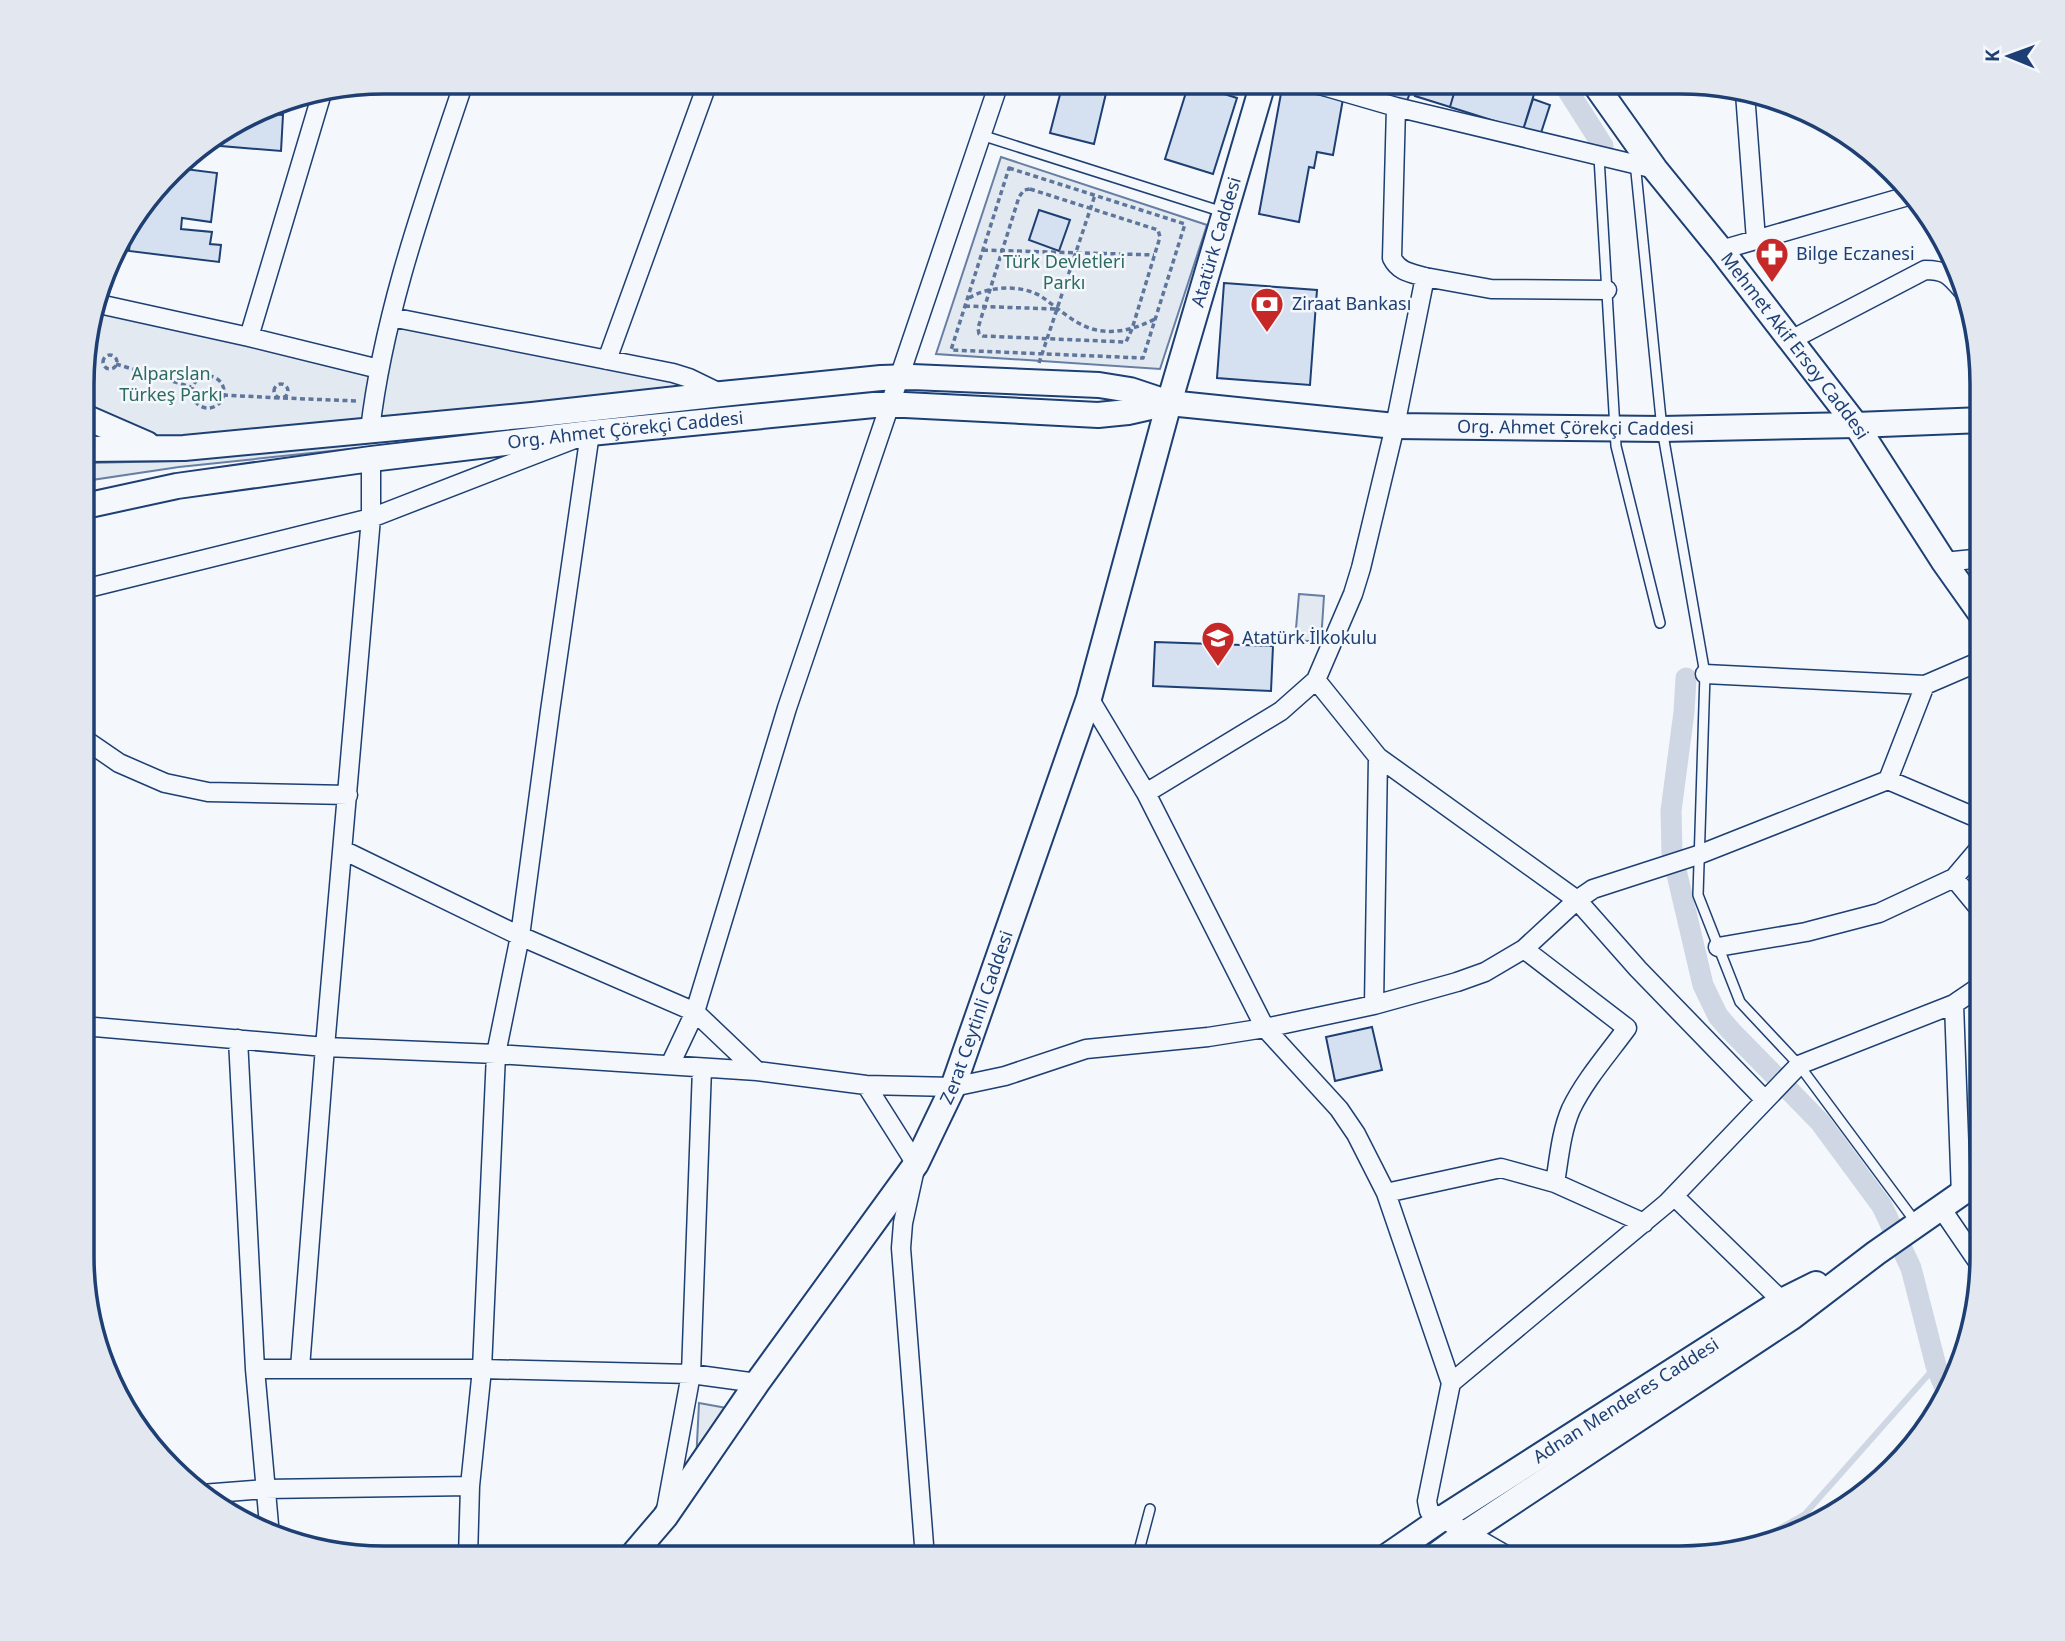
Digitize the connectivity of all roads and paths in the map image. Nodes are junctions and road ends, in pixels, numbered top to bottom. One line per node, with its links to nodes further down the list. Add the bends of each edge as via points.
1 (460, 94): 32 (street)
2 (704, 94): 39 (street)
3 (995, 94): 10 (street)
4 (1260, 94): 16 (main road, Atatürk Caddesi)
5 (1351, 94): 9 (street)
6 (1602, 94): 12 (main road, Mehmet Akif Ersoy Caddesi, via 1632,137)
7 (320, 102): 35 (street)
8 (1746, 102): 17 (street)
9 (1396, 107): 11 (street); 24 (street, via 1392,258 1402,270)
10 (981, 135): 16 (lane); 42 (street)
11 (1599, 157): 12 (street); 26 (lane)
12 (1645, 167): 20 (main road, Mehmet Akif Ersoy Caddesi); 56 (lane)
13 (1094, 195): 15 (path); 18 (path, via 1009,168); 33 (path, via 1185,224)
14 (1902, 199): 17 (street)
15 (1090, 208): 19 (path, via 1025,189); 21 (path); 22 (path, via 1157,228 1160,237)
16 (1225, 212): 48 (main road, Atatürk Caddesi)
17 (1756, 240): 20 (street)
18 (983, 250): 19 (path); 27 (path)
19 (1002, 250): 21 (path); 25 (path)
20 (1721, 250): 37 (main road, Mehmet Akif Ersoy Caddesi)
21 (1076, 253): 22 (path); 31 (path)
22 (1154, 256): 34 (path)
23 (1948, 275): 37 (street, via 1925,270)
24 (1425, 277): 26 (street, via 1490,289); 54 (street)
25 (990, 290): 27 (path); 30 (path); 31 (path, via 1029,292)
26 (1607, 290): 55 (lane)
27 (967, 300): 29 (path)
28 (106, 305): 35 (street)
29 (965, 306): 30 (path); 38 (path, via 951,350)
30 (985, 307): 31 (path); 36 (path, via 978,328 981,336)
31 (1057, 309): 34 (path, via 1094,329); 36 (path)
32 (391, 317): 39 (street); 41 (street)
33 (1155, 319): 34 (path); 38 (path, via 1143,358)
34 (1132, 329): 36 (path, via 1122,343)
35 (249, 337): 41 (street)
36 (1047, 339): 38 (path)
37 (1789, 341): 53 (main road, Mehmet Akif Ersoy Caddesi)
38 (1042, 354): 43 (path)
39 (607, 360): 45 (street, via 689,378)
40 (116, 364): 44 (path)
41 (379, 369): 47 (street)
42 (898, 377): 43 (main road, Org. Ahmet Çörekçi Caddesi); 45 (main road, Org. Ahmet Çörekçi Caddesi); 49 (street)
43 (1033, 381): 48 (main road, Org. Ahmet Çörekçi Caddesi, via 1117,387)
44 (192, 388): 46 (path, via 198,379 214,377 222,384); 46 (path, via 195,402 204,407 214,406)
45 (722, 394): 50 (main road); 57 (main road, Org. Ahmet Çörekçi Caddesi)
46 (223, 395): 47 (path)
47 (374, 401): 57 (street)
48 (1169, 403): 49 (main road, Org. Ahmet Çörekçi Caddesi, via 1098,415); 54 (main road, Org. Ahmet Çörekçi Caddesi); 75 (main road, Zerat Ceytinli Caddesi)
49 (889, 405): 50 (main road, Org. Ahmet Çörekçi Caddesi); 94 (street, via 787,708)
50 (724, 420): 58 (main road, Org. Ahmet Çörekçi Caddesi)
51 (94, 421): 60 (main road, Org. Ahmet Çörekçi Caddesi)
52 (1970, 421): 53 (main road, Org. Ahmet Çörekçi Caddesi)
53 (1856, 425): 56 (main road, Org. Ahmet Çörekçi Caddesi); 67 (main road, Mehmet Akif Ersoy Caddesi)
54 (1395, 426): 55 (main road, Org. Ahmet Çörekçi Caddesi); 73 (street, via 1358,580)
55 (1615, 429): 56 (main road, Org. Ahmet Çörekçi Caddesi); 70 (lane)
56 (1662, 429): 72 (lane)
57 (370, 430): 60 (main road, Org. Ahmet Çörekçi Caddesi)
58 (590, 433): 61 (main road, Org. Ahmet Çörekçi Caddesi); 65 (street); 88 (street)
59 (94, 449): 60 (main road, Org. Ahmet Çörekçi Caddesi)
60 (161, 450)
61 (371, 459): 62 (main road, Org. Ahmet Çörekçi Caddesi); 65 (street)
62 (152, 491): 63 (main road, Org. Ahmet Çörekçi Caddesi); 64 (main road)
63 (94, 504)
64 (94, 515)
65 (371, 518): 68 (street); 80 (street)
66 (1970, 559): 67 (street)
67 (1944, 562): 69 (main road, Mehmet Akif Ersoy Caddesi)
68 (94, 587)
69 (1970, 599)
70 (1660, 623)
71 (1970, 666): 74 (street)
72 (1705, 674): 74 (street); 83 (lane)
73 (1316, 680): 77 (street); 79 (street, via 1281,711)
74 (1925, 685): 78 (street)
75 (1089, 698): 79 (street); 105 (main road, Zerat Ceytinli Caddesi)
76 (94, 746): 80 (street, via 164,783 208,792)
77 (1378, 757): 87 (street); 93 (street)
78 (1888, 780): 81 (street); 83 (street)
79 (1146, 793): 96 (street)
80 (348, 795): 82 (street)
81 (1970, 815)
82 (343, 850): 88 (street); 98 (street)
83 (1691, 857): 87 (street, via 1601,886); 89 (lane, via 1698,895)
84 (1970, 859): 85 (street)
85 (1954, 878): 86 (street); 89 (street, via 1879,913 1806,932)
86 (1970, 897)
87 (1577, 900): 90 (street); 106 (street)
88 (520, 936): 94 (street); 99 (street)
89 (1718, 947): 101 (lane, via 1740,1002)
90 (1524, 949): 93 (street, via 1485,972); 108 (street, via 1627,1028 1570,1111)
91 (1970, 993): 92 (street)
92 (1954, 1004): 101 (street); 112 (street)
93 (1374, 1005): 96 (street)
94 (695, 1012): 100 (street); 103 (street)
95 (94, 1028): 97 (street)
96 (1265, 1028): 105 (street, via 1093,1047 1005,1076); 110 (street, via 1339,1110)
97 (238, 1039): 98 (street); 119 (street)
98 (325, 1046): 99 (street); 118 (street)
99 (496, 1054): 100 (street); 120 (street)
100 (670, 1065): 102 (street)
101 (1798, 1065): 106 (street); 114 (lane)
102 (702, 1068): 103 (street); 121 (street)
103 (757, 1071): 104 (street)
104 (866, 1085): 105 (street); 107 (street)
105 (953, 1087): 107 (main road, Zerat Ceytinli Caddesi)
106 (1764, 1100): 111 (street)
107 (916, 1164): 122 (main road, Zerat Ceytinli Caddesi); 134 (street, via 901,1248)
108 (1555, 1183): 110 (street, via 1501,1168); 113 (street)
109 (1970, 1188): 112 (main road, Adnan Menderes Caddesi)
110 (1386, 1193): 123 (street)
111 (1674, 1196): 113 (street); 117 (street)
112 (1951, 1202): 114 (main road, Adnan Menderes Caddesi); 115 (street)
113 (1644, 1223): 123 (street)
114 (1918, 1225): 116 (main road, Adnan Menderes Caddesi)
115 (1970, 1242)
116 (1876, 1253): 117 (main road, Adnan Menderes Caddesi); 131 (main road, Adnan Menderes Caddesi, via 1791,1317)
117 (1782, 1301): 129 (main road, Adnan Menderes Caddesi)
118 (300, 1368): 119 (street); 120 (street)
119 (255, 1369): 125 (street)
120 (482, 1369): 121 (street); 124 (street)
121 (691, 1374): 122 (street); 128 (street)
122 (757, 1383): 128 (main road, Zerat Ceytinli Caddesi)
123 (1451, 1383): 129 (street, via 1427,1501 1430,1512)
124 (470, 1486): 125 (street); 132 (street)
125 (265, 1489): 126 (street); 130 (street)
126 (217, 1493)
127 (1150, 1509): 135 (lane)
128 (665, 1517): 133 (main road, Zerat Ceytinli Caddesi)
129 (1441, 1519): 131 (street); 136 (main road, Adnan Menderes Caddesi)
130 (268, 1522)
131 (1466, 1534): 137 (main road, Adnan Menderes Caddesi); 138 (street)
132 (468, 1546)
133 (640, 1546)
134 (924, 1546)
135 (1140, 1546)
136 (1402, 1546)
137 (1450, 1546)
138 (1489, 1546)

